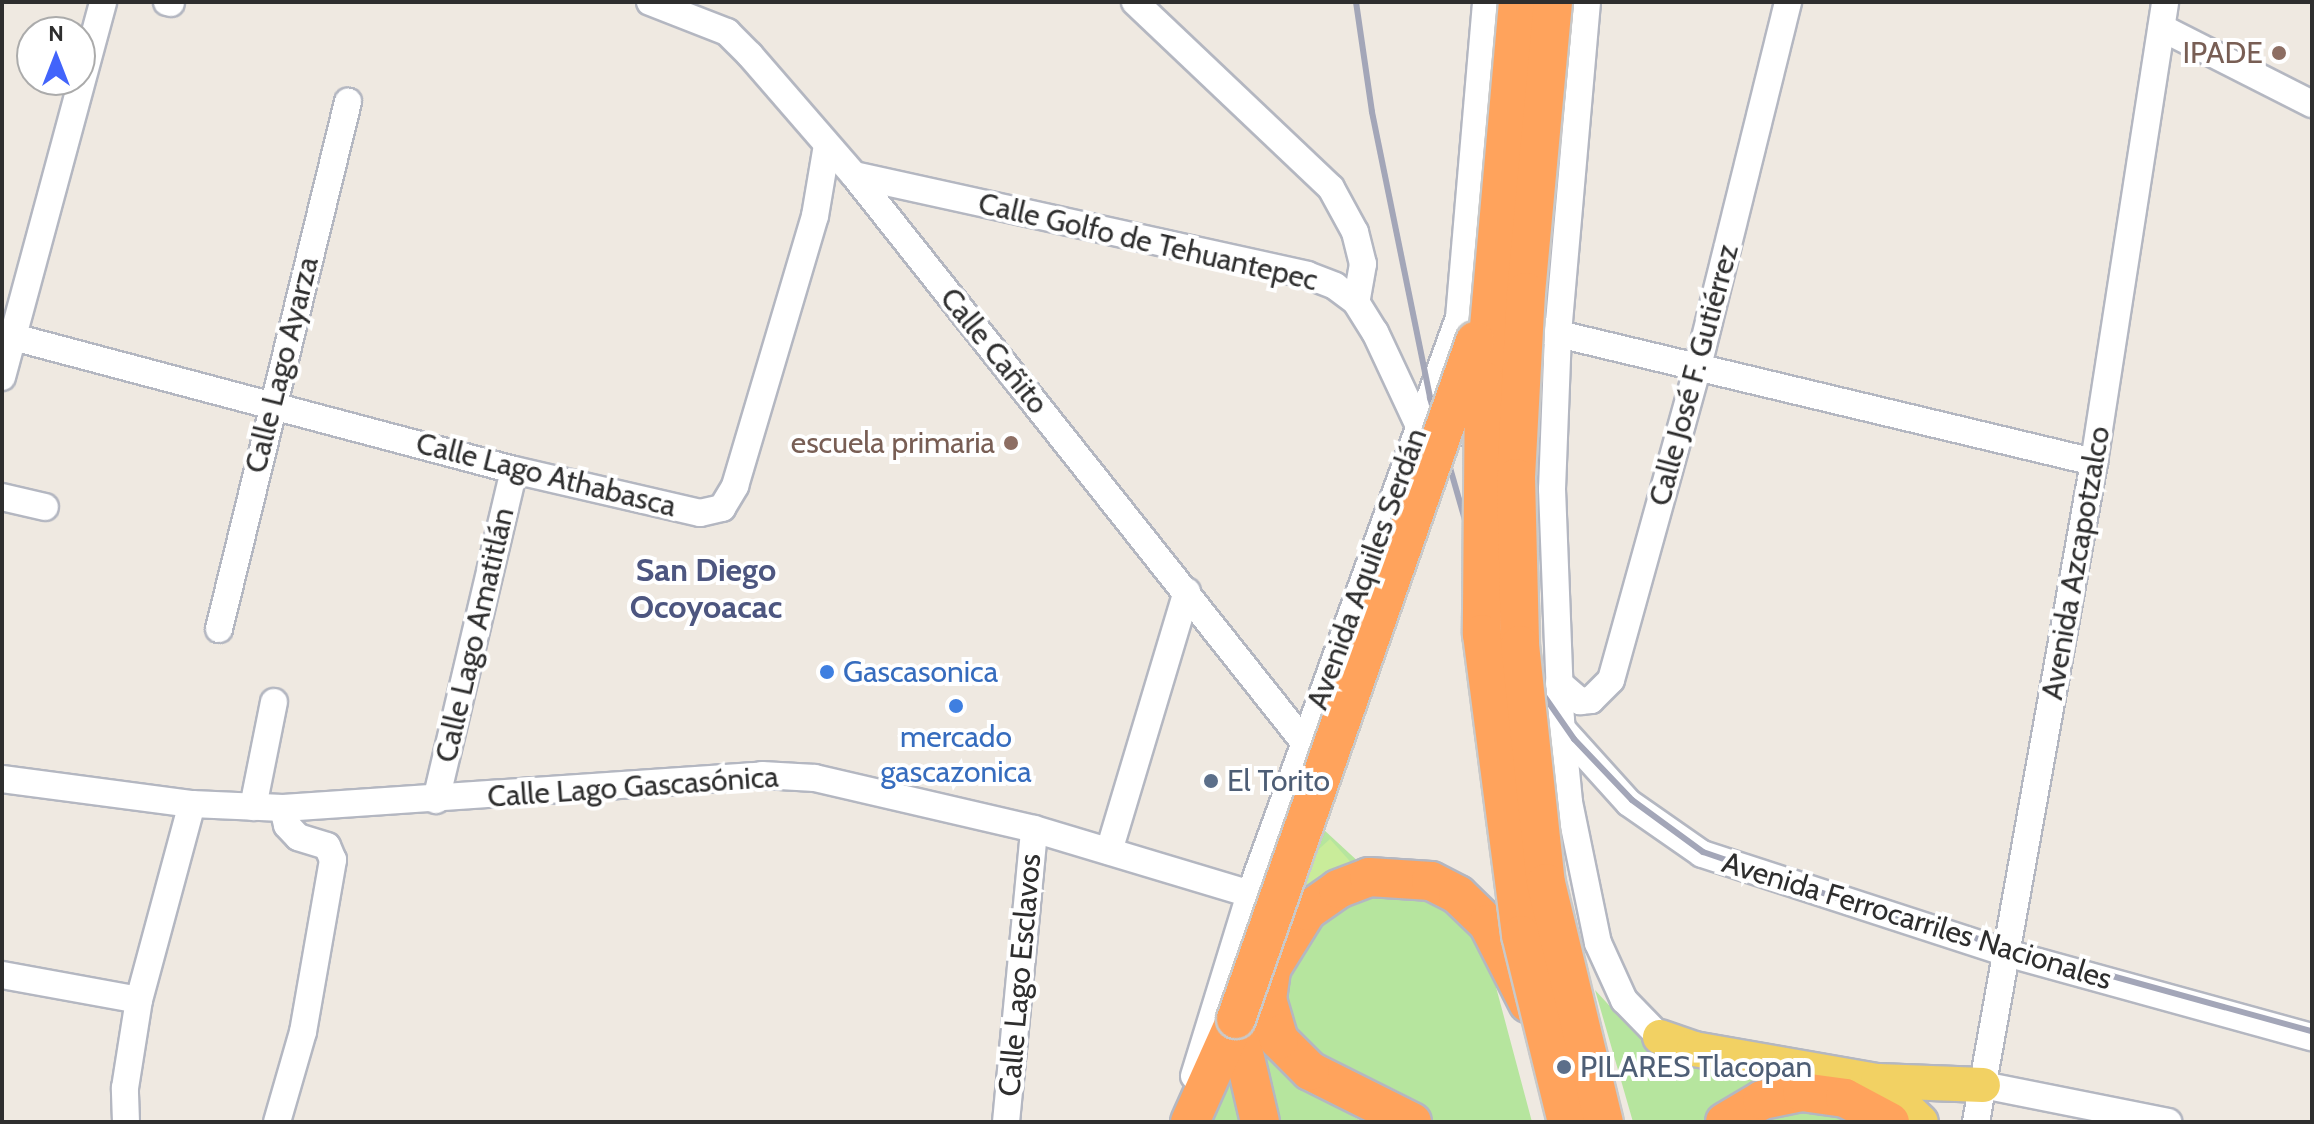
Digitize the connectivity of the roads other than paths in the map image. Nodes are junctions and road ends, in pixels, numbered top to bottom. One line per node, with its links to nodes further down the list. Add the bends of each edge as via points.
1 (103, 2): 18 (street)
2 (650, 2): 12 (street, Calle Cañito, via 727,32)
3 (1135, 2): 15 (street, via 1331,188 1355,232 1363,264)
4 (1486, 2): 16 (street, Avenida Aquiles Serdán)
5 (1518, 2): 14 (highway, bridge)
6 (1553, 2): 59 (highway, bridge, via 1518,447 1520,645 1546,883)
7 (1587, 2): 17 (street)
8 (1788, 2): 19 (street, Calle José F. Gutiérrez)
9 (2163, 15): 11 (street); 24 (street, Avenida Azcapotzalco)
10 (348, 102): 21 (street, Calle Lago Ayarza)
11 (2312, 104)
12 (827, 145): 13 (street, Calle Cañito); 25 (street, Calle Lago Athabasca, via 815,216 735,486 722,508 700,513)
13 (854, 175): 15 (street, Calle Golfo de Tehuantepec, via 1307,275); 28 (street, Calle Cañito)
14 (1494, 290): 45 (highway, bridge); 48 (highway, bridge, via 1481,465 1482,634 1513,892)
15 (1356, 302): 22 (street, Calle Golfo de Tehuantepec)
16 (1459, 318): 17 (street); 22 (street, Avenida Aquiles Serdán)
17 (1558, 333): 19 (street); 23 (street)
18 (7, 336): 20 (street); 21 (street, Calle Lago Athabasca)
19 (1698, 366): 24 (street); 30 (street, Calle José F. Gutiérrez, via 1611,680 1591,700 1580,701)
20 (2, 377)
21 (271, 406): 25 (street, Calle Lago Athabasca); 29 (street, Calle Lago Ayarza)
22 (1419, 426): 23 (street); 33 (street, Avenida Aquiles Serdán)
23 (1554, 441): 30 (street)
24 (2094, 462): 42 (street, Avenida Azcapotzalco)
25 (514, 470): 35 (street, Calle Lago Amatitlán)
26 (2, 497): 27 (street)
27 (45, 507)
28 (1187, 591): 33 (street, Calle Cañito); 40 (street)
29 (219, 629)
30 (1559, 683): 32 (street)
31 (274, 702): 37 (street)
32 (1563, 730): 42 (street, Avenida Ferrocarriles Nacionales, via 1629,803 1702,854); 46 (street, via 1569,802 1598,943 1624,1000)
33 (1304, 742): 41 (street, Avenida Aquiles Serdán)
34 (2, 779): 36 (street, Calle Lago Gascasónica)
35 (436, 800): 38 (street, Calle Lago Gascasónica); 39 (street, Calle Lago Gascasónica, via 775,776 815,778)
36 (192, 804): 37 (street, Calle Lago Gascasónica); 44 (street)
37 (253, 807): 38 (street, Calle Lago Gascasónica)
38 (283, 808): 54 (street, via 298,837 327,846 333,860 303,1032)
39 (1034, 829): 40 (street, Calle Lago Gascasónica); 55 (street, Calle Lago Esclavos)
40 (1109, 851): 41 (street, Calle Lago Gascasónica)
41 (1250, 894): 56 (street, Avenida Aquiles Serdán)
42 (2006, 953): 47 (street, Avenida Ferrocarriles Nacionales); 50 (street, Avenida Azcapotzalco)
43 (2, 975): 44 (street)
44 (139, 1000): 53 (street, via 125,1088)
45 (1236, 1019): 51 (highway); 57 (highway)
46 (1660, 1037): 49 (main road, via 1694,1049)
47 (2312, 1037)
48 (1545, 1046): 52 (highway, via 1505,951 1469,904 1446,888 1412,876 1384,875 1346,885 1307,911 1285,940 1271,969 1269,1013 1294,1060); 58 (highway, bridge)
49 (1878, 1081): 50 (main road, via 1954,1088); 62 (main road)
50 (1983, 1085): 63 (street, Avenida Azcapotzalco); 64 (street)
51 (1256, 1114)
52 (1403, 1118)
53 (126, 1122)
54 (277, 1122)
55 (1006, 1122)
56 (1178, 1122)
57 (1190, 1122)
58 (1567, 1122)
59 (1604, 1122)
60 (1725, 1122): 61 (highway, via 1762,1100 1802,1092 1845,1098)
61 (1890, 1122)
62 (1921, 1122)
63 (1976, 1122)
64 (2168, 1122)

